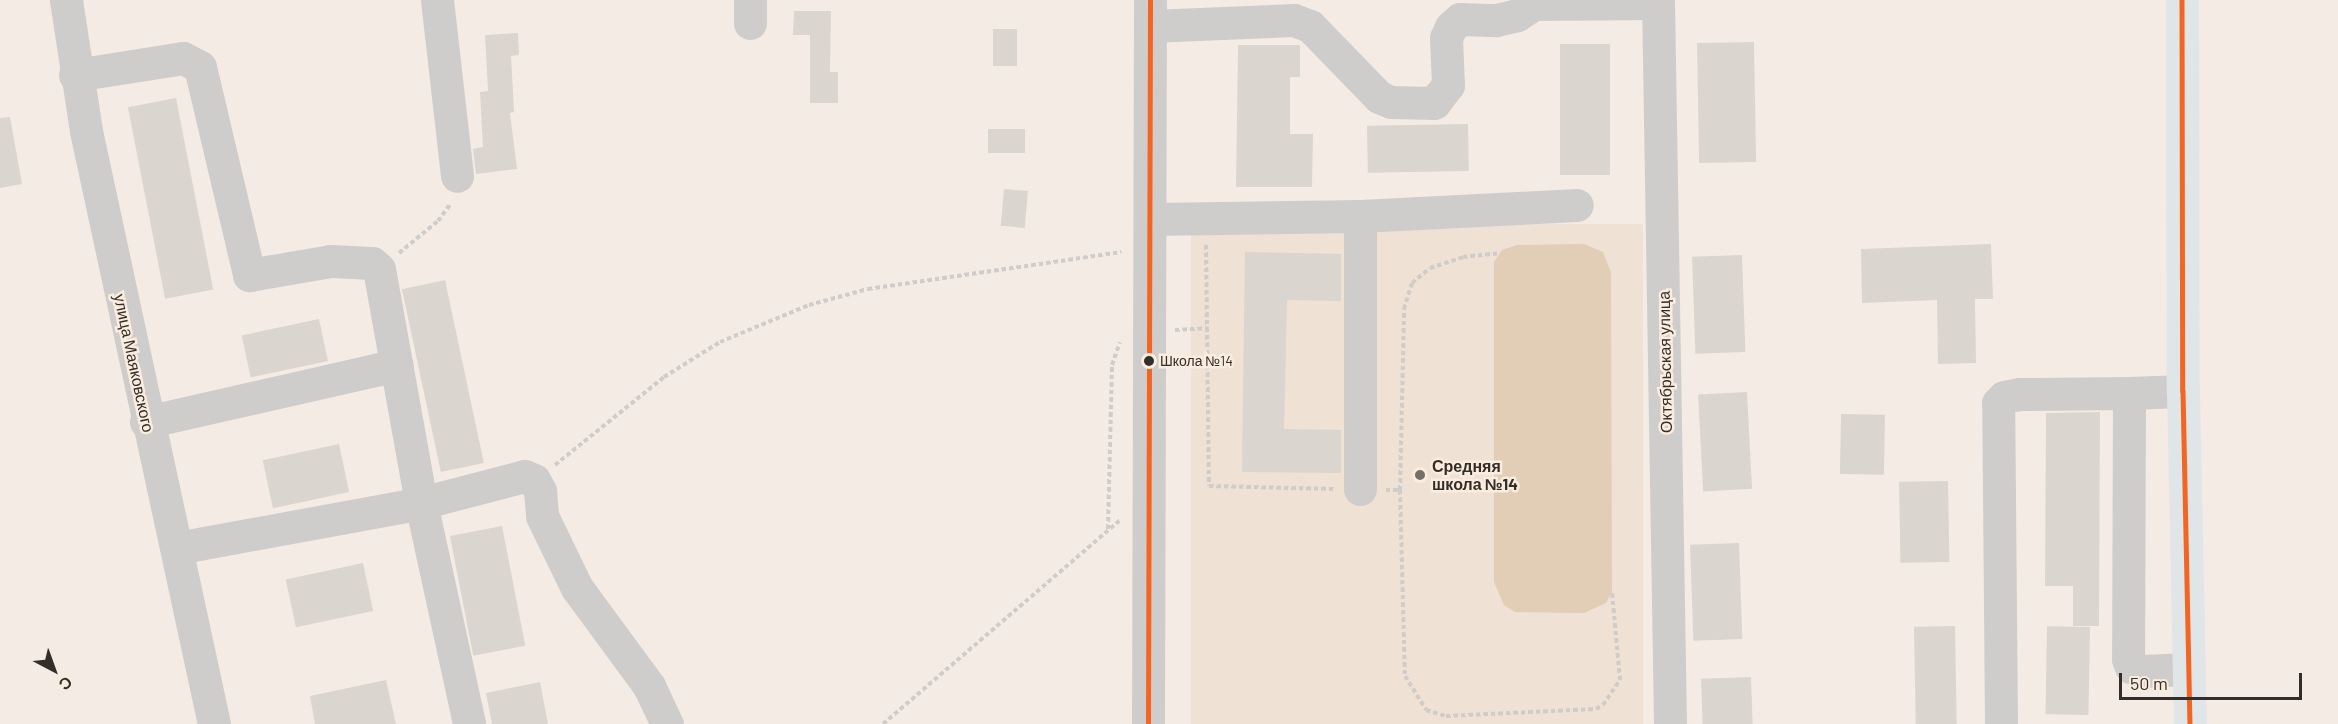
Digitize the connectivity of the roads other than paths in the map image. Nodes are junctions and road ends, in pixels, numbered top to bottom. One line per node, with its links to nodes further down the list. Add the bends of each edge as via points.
1 (66, 0): 7 (street, улица Маяковского)
2 (437, 0): 8 (street)
3 (2182, 0): 13 (main road)
4 (1658, 1): 5 (street); 24 (street, Октябрьская улица)
5 (1534, 2): 6 (street, via 1517,15 1496,20 1460,19 1451,27 1446,38 1448,85 1434,102 1391,102 1379,97 1310,26 1294,20)
6 (1150, 13): 11 (street)
7 (75, 75): 12 (street, via 183,58 200,67 249,275 331,261 372,262 379,269); 15 (street, улица Маяковского)
8 (457, 176)
9 (1577, 205): 10 (street)
10 (1360, 216): 11 (street, via 1206,220); 16 (street)
11 (1150, 234): 23 (street, via 1152,495)
12 (397, 365): 15 (street); 17 (street)
13 (2183, 391): 14 (street); 19 (main road)
14 (2129, 393): 19 (street, via 2128,659 2131,667 2142,671); 25 (street, via 2020,394 2004,397 1998,403)
15 (146, 422): 18 (street, улица Маяковского)
16 (1360, 489)
17 (421, 503): 18 (street); 21 (street); 22 (street, via 525,477 534,480 542,516 577,588 649,686)
18 (177, 548): 20 (street, улица Маяковского)
19 (2188, 669): 26 (main road)
20 (214, 724)
21 (470, 724)
22 (667, 724)
23 (1148, 724)
24 (1670, 724)
25 (2001, 724)
26 (2190, 724)

